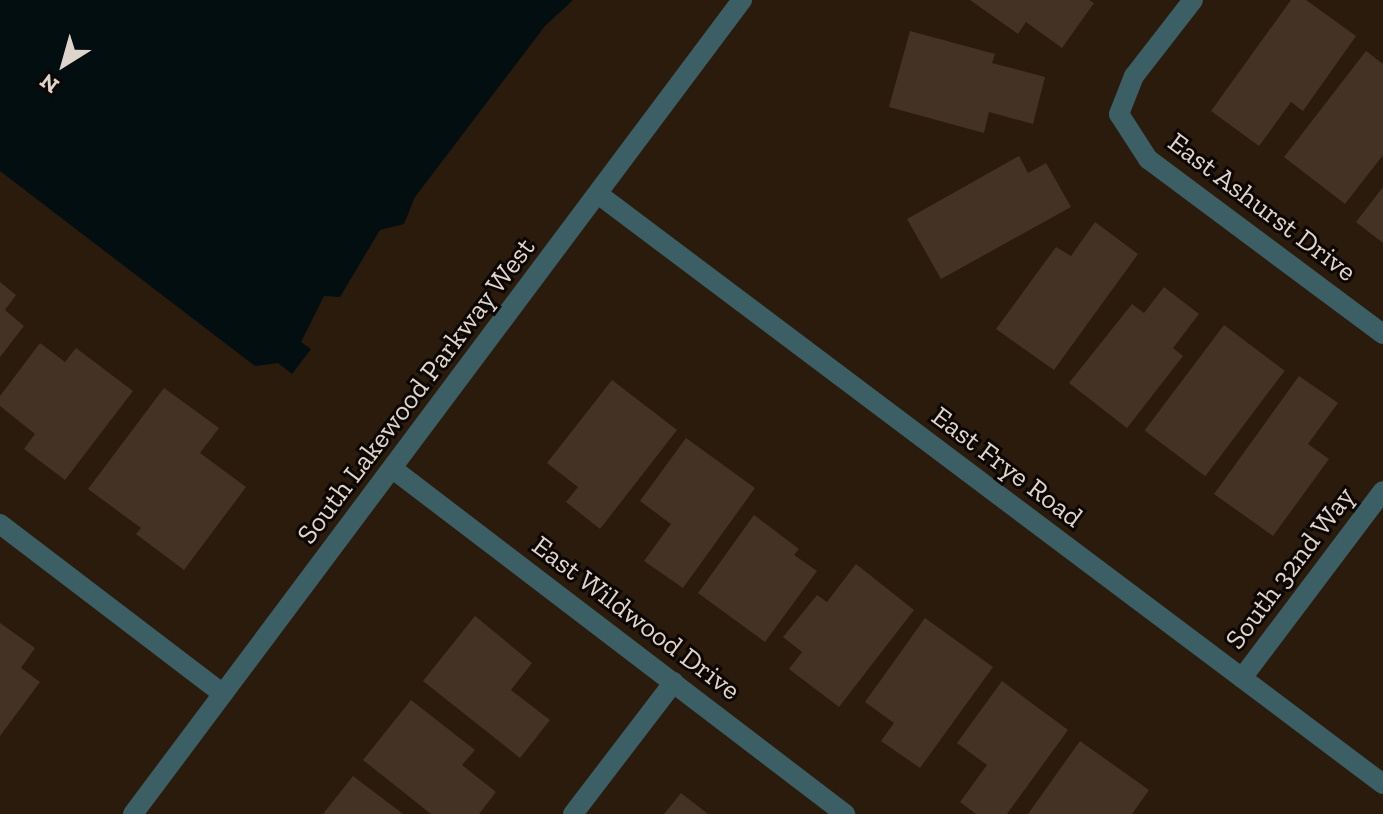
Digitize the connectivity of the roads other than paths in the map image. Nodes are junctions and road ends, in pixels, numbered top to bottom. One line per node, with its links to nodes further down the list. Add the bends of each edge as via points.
1 (742, 0): 3 (street, South Lakewood Parkway West)
2 (1193, 0): 4 (street, East Ashurst Drive, via 1134,76 1119,114 1148,159)
3 (598, 194): 5 (street, South Lakewood Parkway West); 8 (street, East Frye Road)
4 (1383, 334)
5 (393, 469): 9 (street, East Wildwood Drive); 10 (street, South Lakewood Parkway West)
6 (1383, 491): 8 (street, South 32nd Way)
7 (0, 524): 10 (street)
8 (1242, 678): 11 (street, East Frye Road)
9 (674, 682): 13 (street); 14 (street, East Wildwood Drive)
10 (223, 694): 12 (street, South Lakewood Parkway West)
11 (1383, 784)
12 (133, 814)
13 (573, 814)
14 (845, 814)

